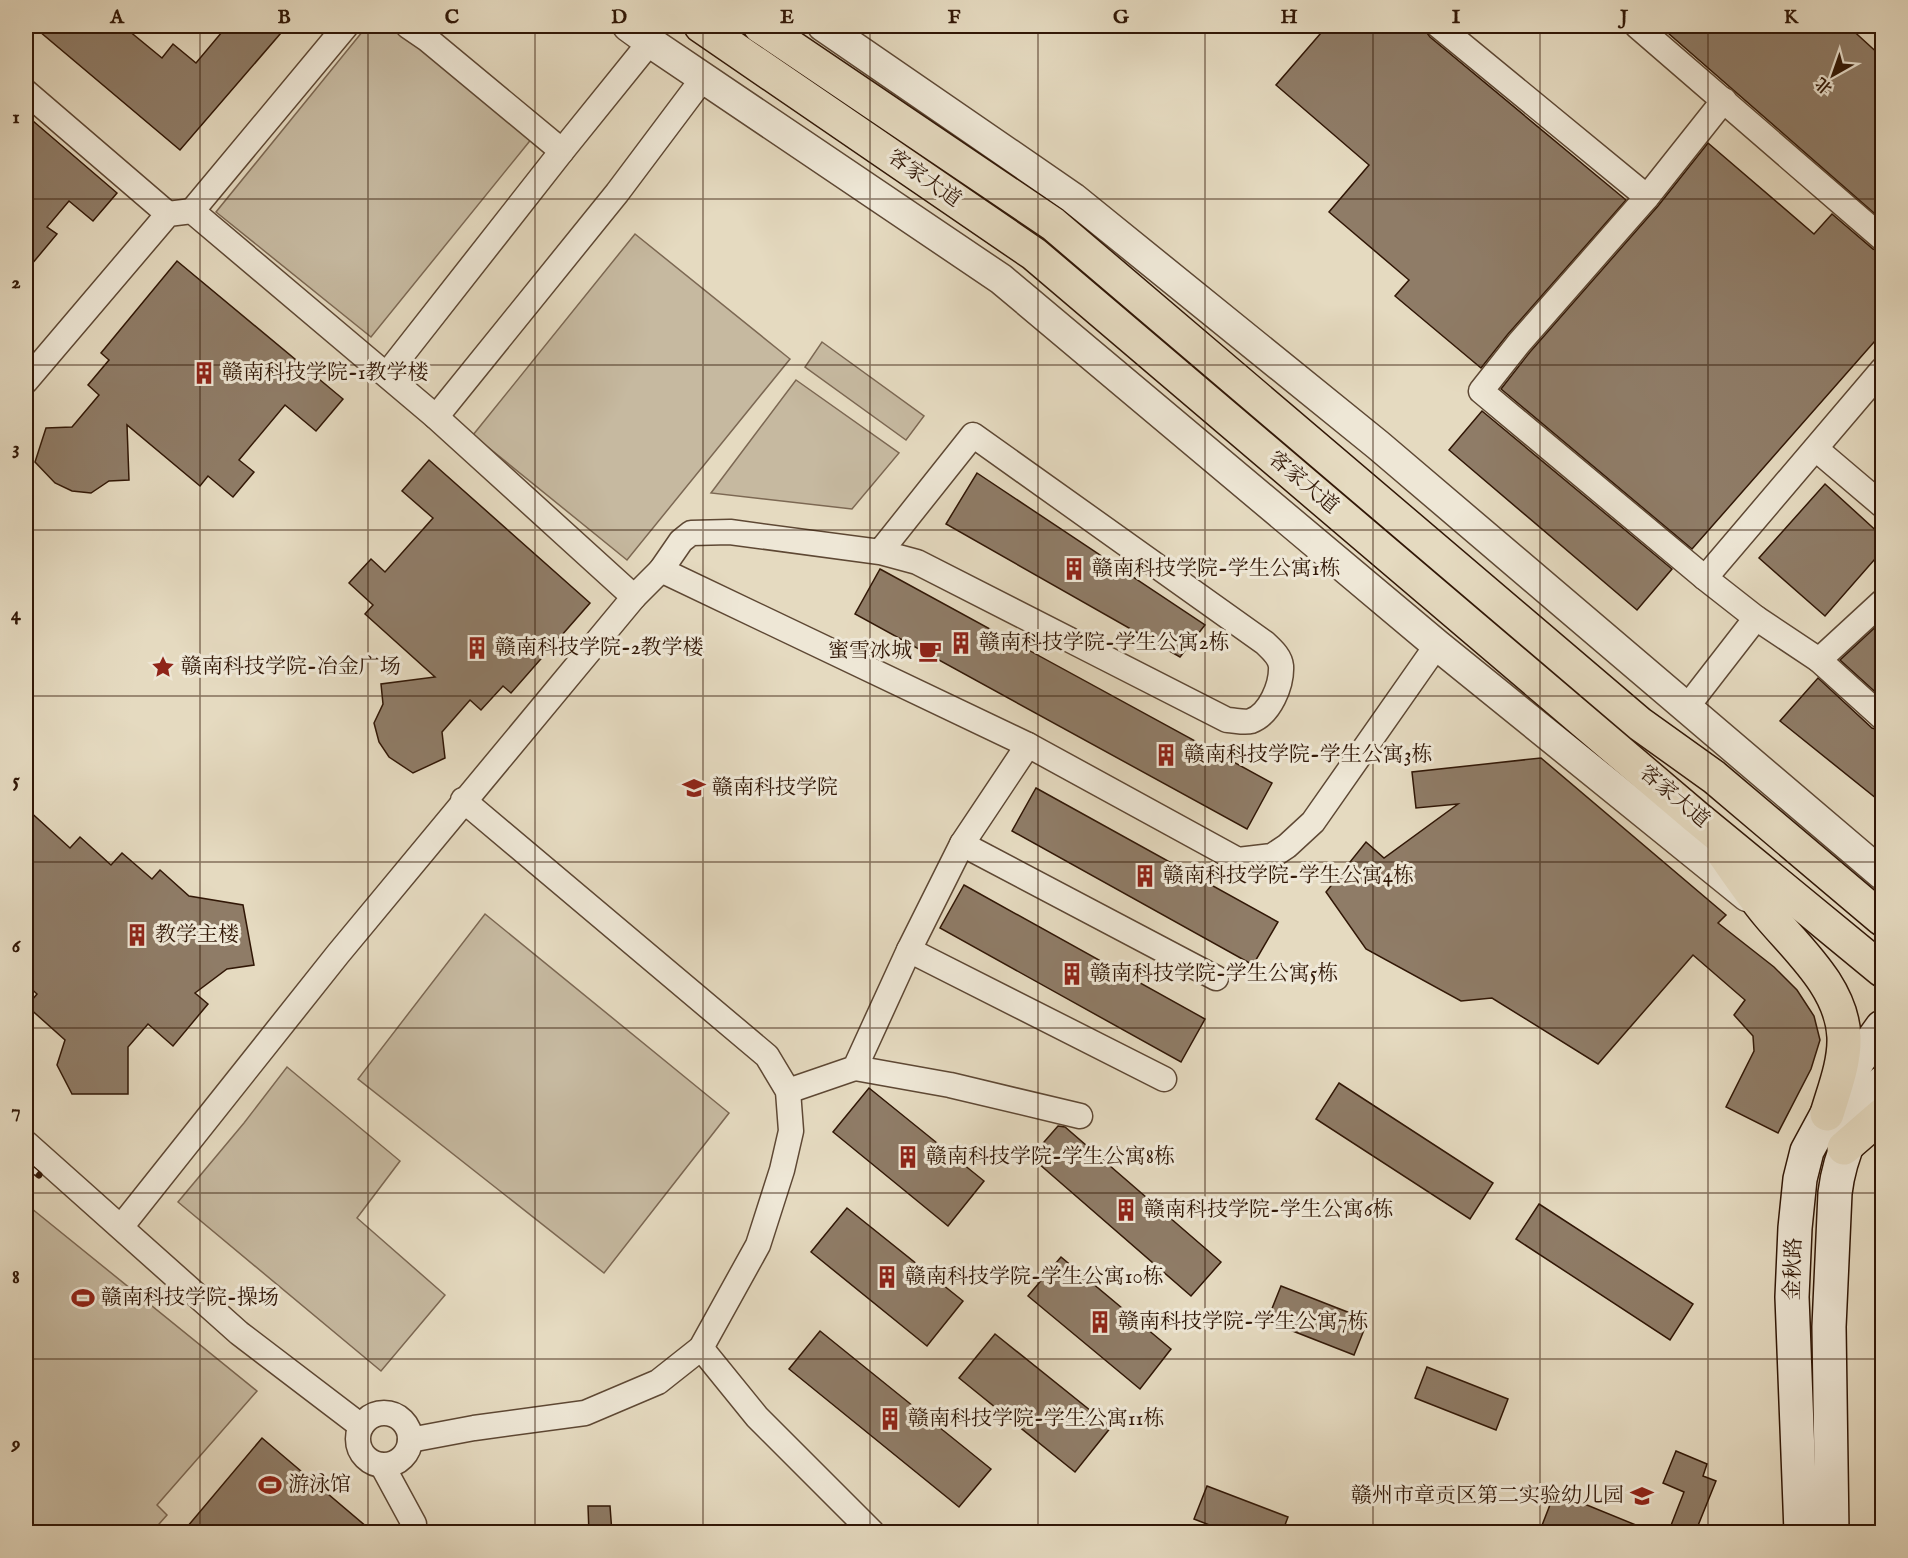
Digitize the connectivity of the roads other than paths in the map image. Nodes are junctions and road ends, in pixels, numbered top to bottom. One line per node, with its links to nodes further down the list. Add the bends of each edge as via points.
1 (346, 26): 14 (street)
2 (408, 26): 12 (street)
3 (701, 26): 35 (main road, 客家大道, via 1034,254)
4 (760, 26): 39 (main road, 客家大道, via 1053,224 1640,724 1714,777)
5 (823, 26): 31 (street, via 1073,198 1378,445)
6 (1440, 26): 13 (street)
7 (1637, 26): 11 (street)
8 (639, 34): 9 (street); 12 (street)
9 (704, 77): 20 (street, via 617,193); 29 (street, via 1001,279)
10 (26, 92): 15 (street)
11 (1724, 100): 13 (street); 16 (street)
12 (562, 151): 18 (street)
13 (1647, 197): 25 (street, via 1480,391)
14 (192, 211): 15 (street); 18 (street)
15 (168, 213): 19 (street)
16 (1882, 238)
17 (1882, 370): 21 (street)
18 (387, 374): 20 (street)
19 (26, 381)
20 (436, 417): 26 (street)
21 (1816, 449): 22 (street); 25 (street)
22 (1882, 505)
23 (880, 552): 23 (street, via 973,435 1265,643 1281,665 1276,693 1266,711 1250,721 1227,720 917,562); 24 (street, via 730,532 692,533 681,541)
24 (661, 570): 26 (street); 33 (street)
25 (1705, 578): 28 (street)
26 (634, 597): 34 (street)
27 (1882, 602): 30 (street)
28 (1756, 618): 30 (street); 31 (street)
29 (1437, 645): 33 (street, via 1313,822 1272,856 1238,860); 38 (street)
30 (1819, 660): 32 (street)
31 (1687, 707): 37 (street)
32 (1882, 717)
33 (1028, 745): 36 (street)
34 (463, 800): 47 (street, via 766,1056); 53 (street)
35 (1696, 817): 38 (main road); 41 (main road, 客家大道)
36 (962, 844): 40 (street); 42 (street)
37 (1882, 874)
38 (1767, 913): 48 (main road, via 1813,966 1840,1016 1842,1058)
39 (1882, 919)
40 (909, 950): 44 (street); 45 (street)
41 (1882, 970)
42 (1216, 978)
43 (1882, 1028): 48 (main road, 金秋路)
44 (855, 1068): 47 (street); 50 (street, via 950,1085)
45 (1164, 1079)
46 (1882, 1083): 52 (main road, 金秋路)
47 (788, 1091): 54 (street, via 791,1131 758,1245)
48 (1827, 1114): 60 (main road, 金秋路, via 1807,1151 1795,1228 1792,1297)
49 (1882, 1115): 52 (main road)
50 (1080, 1116)
51 (26, 1143): 53 (street)
52 (1845, 1148): 61 (main road, 金秋路, via 1834,1193 1830,1283)
53 (121, 1227): 55 (street, via 238,1333)
54 (701, 1348): 56 (street, via 658,1382 585,1413); 59 (street, via 757,1417)
55 (361, 1425): 56 (street, via 374,1414 392,1413 405,1424); 57 (street, via 359,1447 368,1459)
56 (410, 1440): 57 (street, via 404,1456)
57 (382, 1465): 58 (street, via 414,1524)
58 (414, 1533)
59 (872, 1533)
60 (1801, 1533)
61 (1832, 1533)

